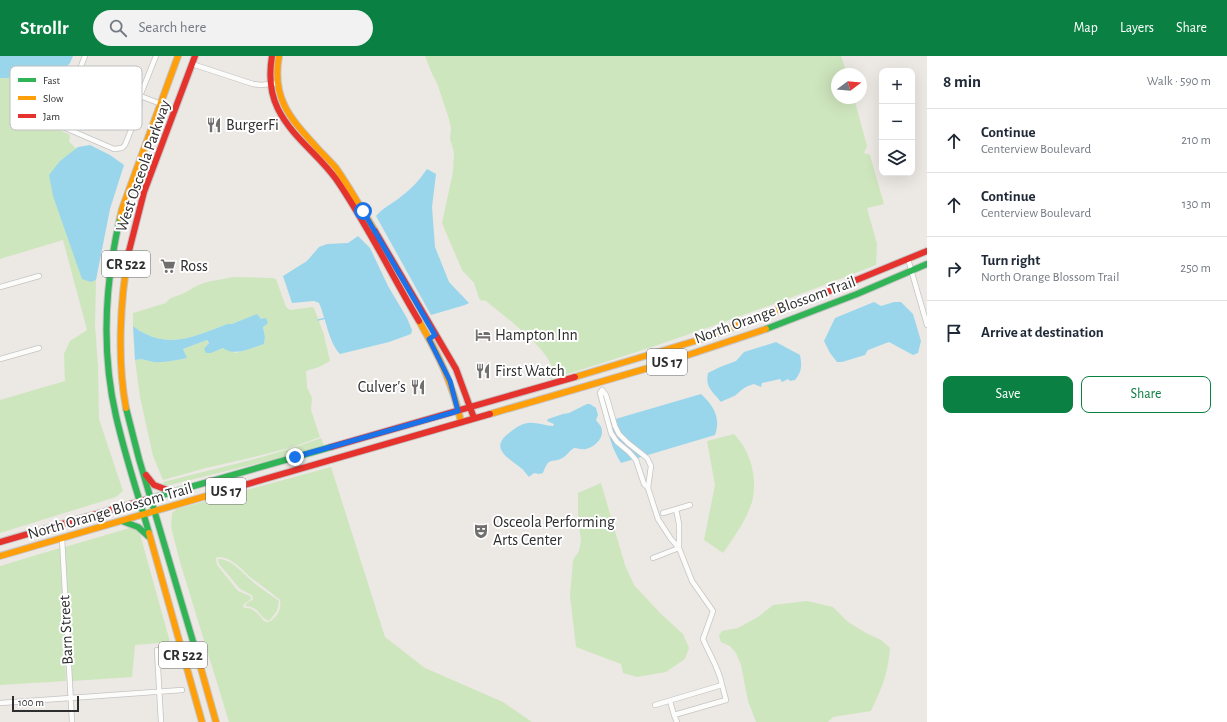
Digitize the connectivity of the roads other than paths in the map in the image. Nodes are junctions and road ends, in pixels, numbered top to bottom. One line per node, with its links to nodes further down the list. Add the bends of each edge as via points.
1 (85, 56): 8 (street)
2 (156, 56): 11 (street)
3 (178, 56): 13 (main road, West Osceola Parkway / CR 522)
4 (195, 56): 7 (main road, West Osceola Parkway / CR 522)
5 (272, 56): 10 (main road)
6 (279, 56): 9 (main road)
7 (192, 64): 10 (street, via 253,84); 39 (main road, West Osceola Parkway / CR 522, via 140,204 124,276 121,318 124,388)
8 (81, 66)
9 (278, 83): 10 (street); 16 (main road, via 290,117)
10 (271, 84): 16 (main road, via 278,109 287,123)
11 (142, 91)
12 (142, 97): 13 (street)
13 (161, 104): 45 (main road, West Osceola Parkway / CR 522, via 122,210 111,258 106,300 106,348 111,391)
14 (70, 130): 15 (street, via 114,149 125,145)
15 (131, 130)
16 (332, 169): 28 (main road, via 390,272)
17 (927, 251): 18 (main road, US 17)
18 (908, 259): 20 (street); 23 (main road, North Orange Blossom Trail / US 17)
19 (927, 264): 20 (main road, US 17)
20 (911, 270): 25 (main road, North Orange Blossom Trail / US 17); 26 (street)
21 (39, 276): 22 (street)
22 (0, 287)
23 (822, 295): 24 (main road, North Orange Blossom Trail / US 17); 25 (main road, via 805,307)
24 (793, 306): 27 (main road, via 791,314); 31 (main road, North Orange Blossom Trail / US 17, via 708,337)
25 (800, 316): 27 (main road, North Orange Blossom Trail / US 17)
26 (927, 325)
27 (768, 328): 32 (main road, North Orange Blossom Trail / US 17, via 669,362)
28 (432, 337): 33 (main road, via 456,369); 34 (main road, via 448,375)
29 (39, 348): 30 (street)
30 (0, 359)
31 (616, 365): 32 (main road, via 606,373); 33 (main road, North Orange Blossom Trail / US 17)
32 (603, 381): 35 (main road, North Orange Blossom Trail / US 17)
33 (470, 408): 34 (main road, North Orange Blossom Trail / US 17); 35 (main road)
34 (458, 411): 36 (main road); 43 (main road, North Orange Blossom Trail / US 17)
35 (474, 418): 36 (main road, North Orange Blossom Trail / US 17)
36 (461, 422): 48 (main road, North Orange Blossom Trail / US 17)
37 (640, 453): 38 (street, via 635,454); 38 (street, via 619,434 606,394 602,390 600,393 610,433); 40 (street, via 647,458 651,466)
38 (634, 458): 41 (street)
39 (142, 470): 43 (main road, via 156,487); 44 (main road, West Osceola Parkway / CR 522)
40 (650, 471): 41 (street, via 644,474); 42 (street)
41 (640, 472): 42 (street)
42 (648, 488): 55 (street, via 658,519)
43 (174, 492): 44 (main road, North Orange Blossom Trail / US 17)
44 (150, 499): 45 (main road, North Orange Blossom Trail / US 17); 48 (main road, CR 522)
45 (139, 502): 50 (main road, CR 522); 54 (main road, North Orange Blossom Trail / US 17)
46 (690, 505): 47 (street)
47 (676, 509): 49 (street); 55 (street)
48 (154, 512): 50 (main road, North Orange Blossom Trail / US 17); 70 (main road, CR 522)
49 (663, 513)
50 (143, 515): 51 (main road, North Orange Blossom Trail / US 17); 53 (main road, CR 522)
51 (121, 521): 52 (main road, North Orange Blossom Trail / US 17); 53 (main road, via 138,526)
52 (62, 538): 56 (main road, North Orange Blossom Trail / US 17); 62 (street, Barn Street)
53 (150, 540): 69 (main road, CR 522)
54 (0, 542)
55 (679, 548): 57 (street); 59 (street, via 692,581 713,611 703,639 720,673)
56 (0, 556)
57 (653, 558)
58 (157, 650): 61 (street)
59 (722, 685): 63 (street); 66 (street, via 726,700)
60 (182, 690): 61 (street)
61 (159, 692): 62 (street); 68 (street)
62 (70, 698): 64 (street); 67 (street, Barn Street)
63 (670, 701): 65 (street); 66 (street)
64 (0, 703)
65 (655, 705)
66 (674, 715): 71 (street)
67 (72, 722)
68 (161, 722)
69 (202, 722)
70 (216, 722)
71 (676, 722)

